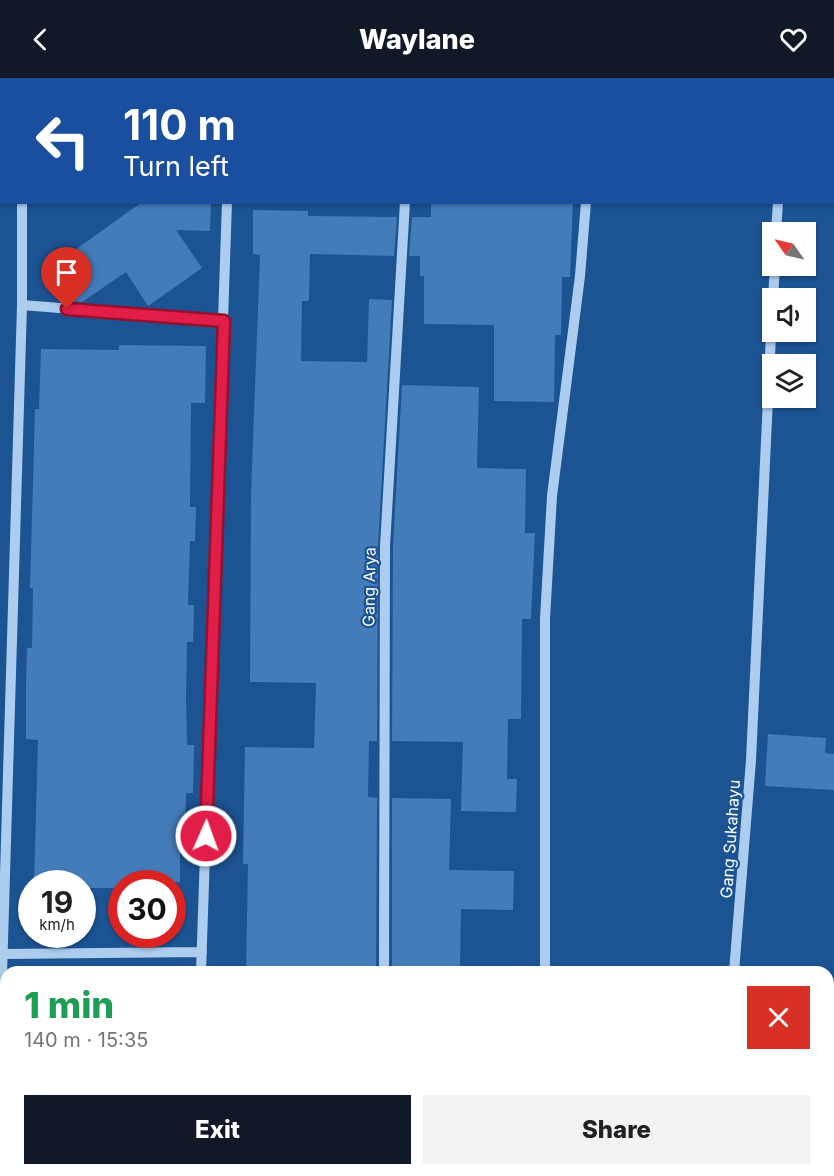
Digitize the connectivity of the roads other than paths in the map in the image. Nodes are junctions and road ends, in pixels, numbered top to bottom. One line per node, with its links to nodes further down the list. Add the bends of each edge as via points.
1 (22, 204): 7 (street)
2 (226, 204): 8 (street)
3 (405, 204): 14 (street, Gang Arya, via 385,546)
4 (586, 204): 15 (street, via 552,496 545,619)
5 (778, 204): 6 (street)
6 (777, 222)
7 (22, 306): 8 (street); 11 (street)
8 (224, 321): 10 (street)
9 (771, 342): 16 (street, Gang Sukahayu, via 754,708)
10 (202, 952): 11 (street); 13 (street)
11 (4, 954): 12 (street)
12 (3, 966)
13 (201, 966)
14 (384, 966)
15 (545, 966)
16 (735, 966)

